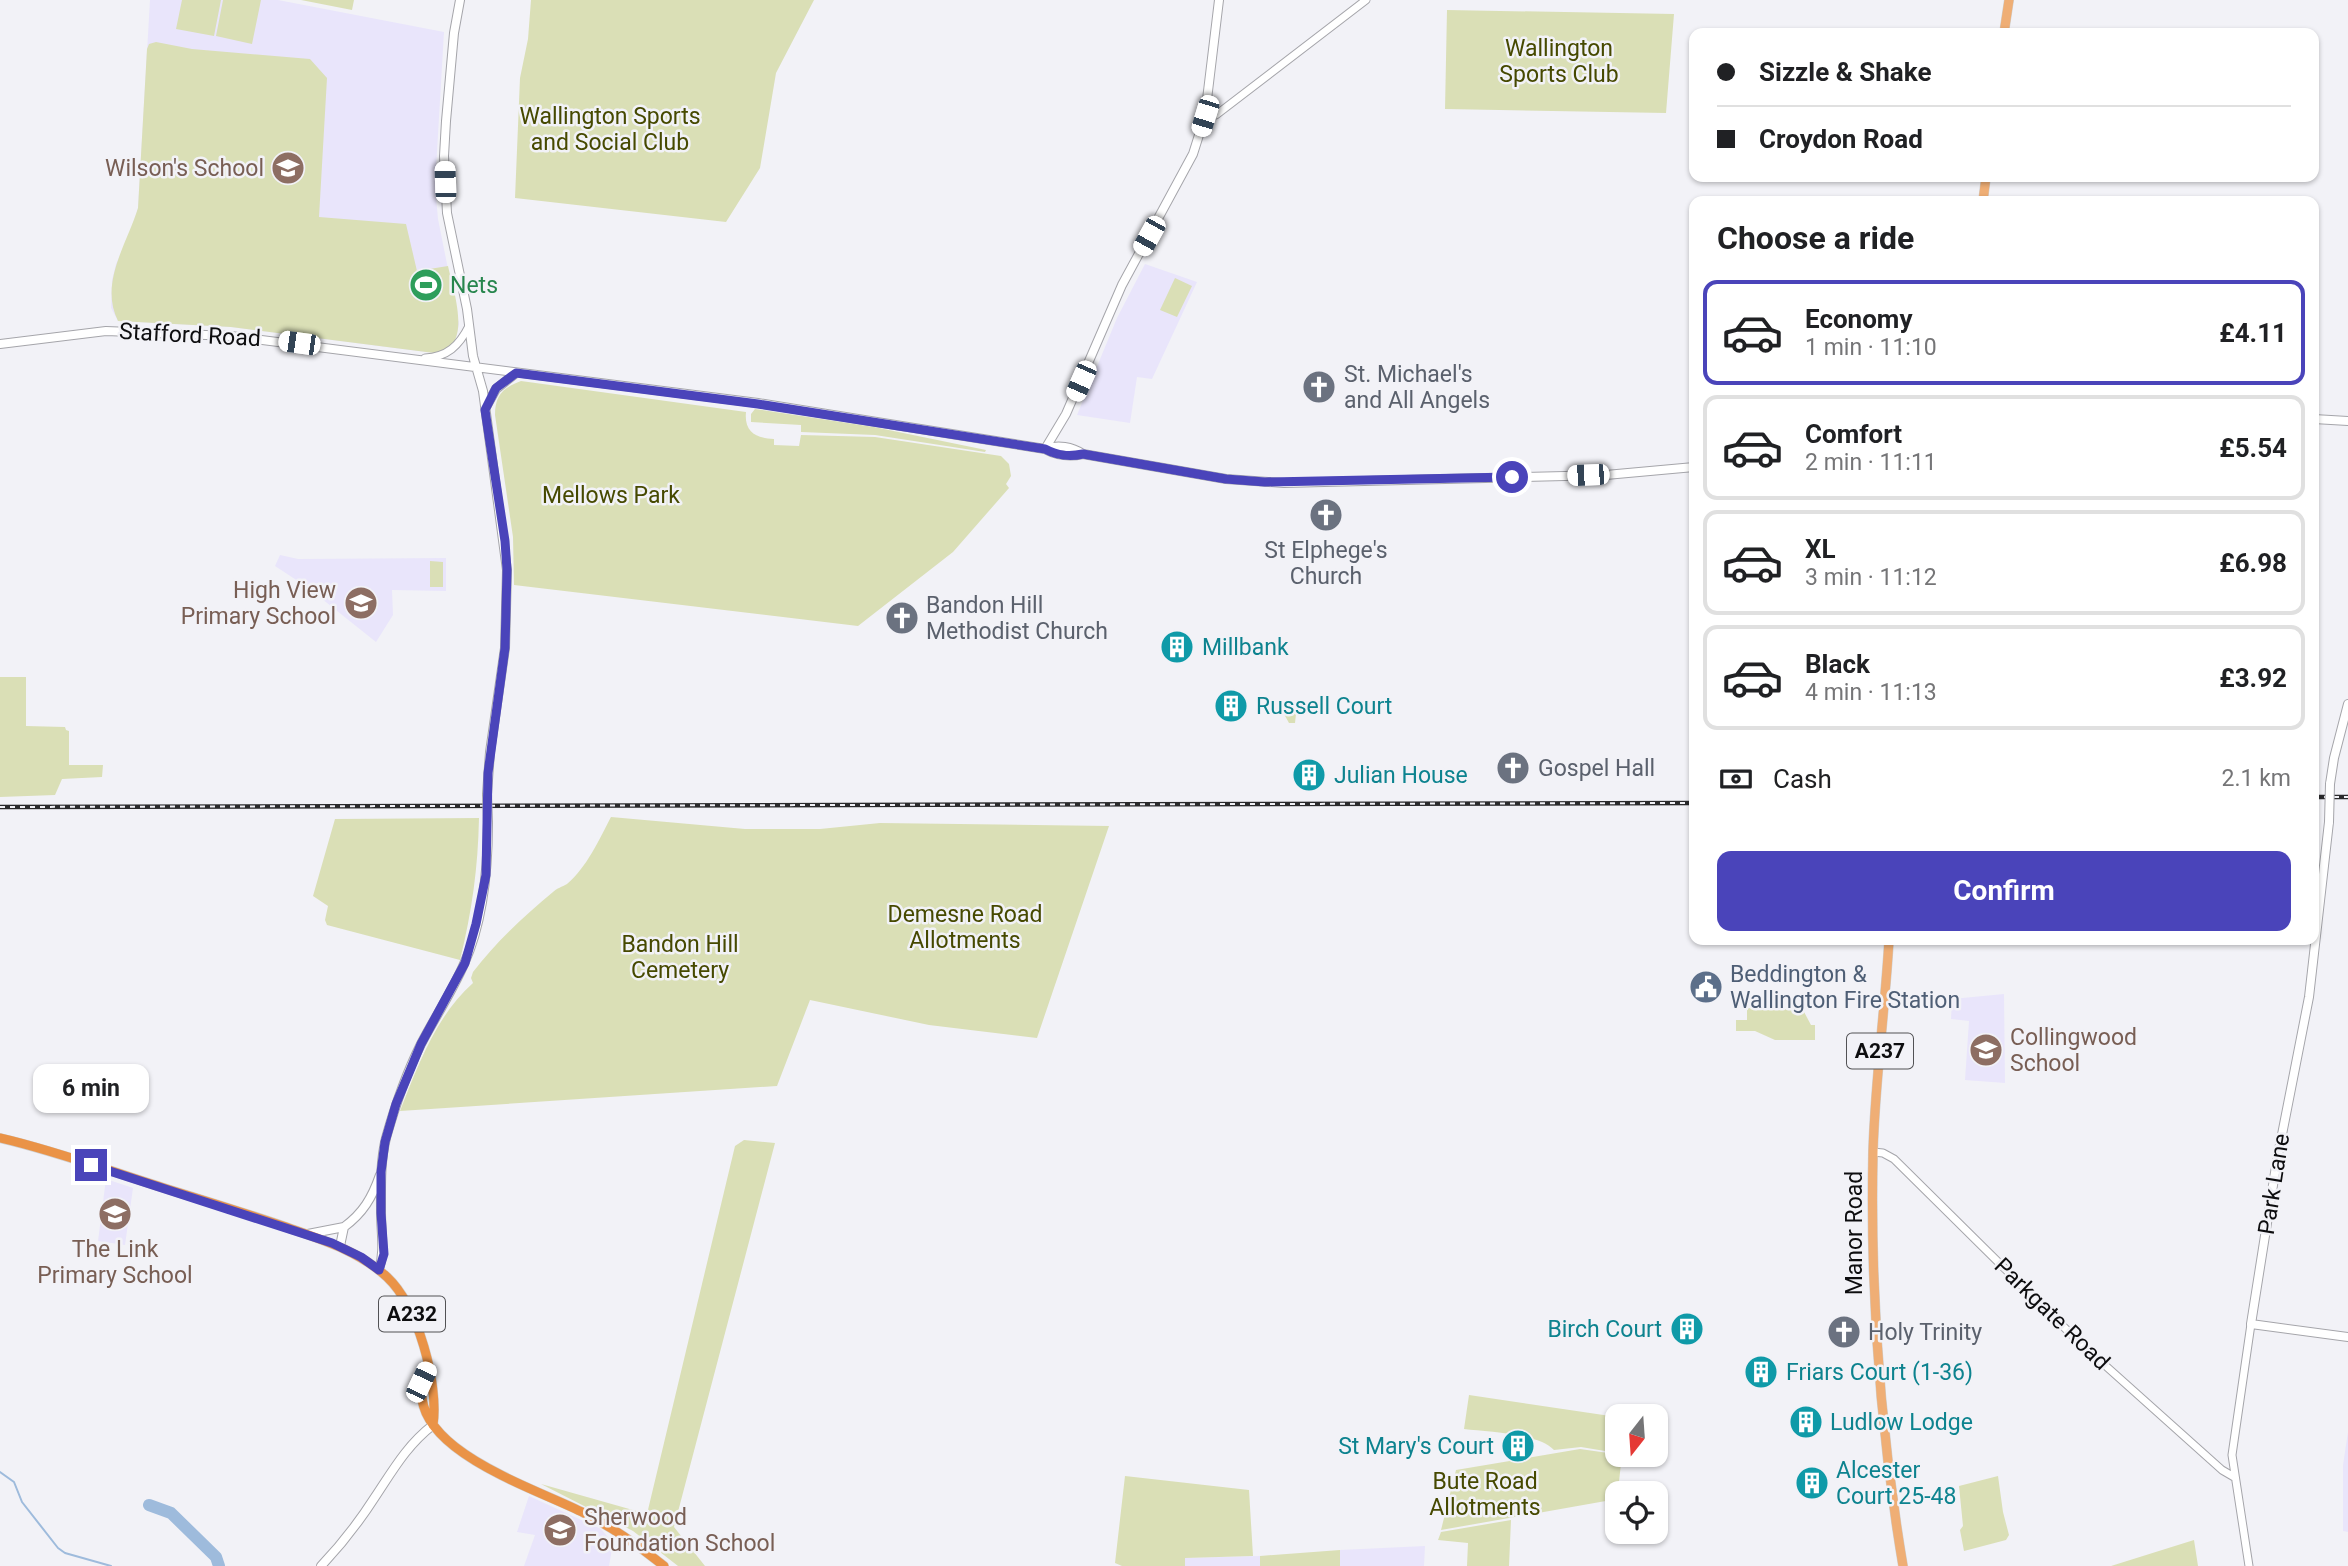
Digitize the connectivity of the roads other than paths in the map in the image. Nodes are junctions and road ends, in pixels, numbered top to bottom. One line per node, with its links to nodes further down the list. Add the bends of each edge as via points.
1 (460, 0): 7 (main road, via 445,182)
2 (1219, 0): 6 (main road)
3 (1366, 0): 6 (street, via 1216,115)
4 (2009, 0): 5 (main road)
5 (2005, 28)
6 (1205, 116): 15 (main road, via 1194,154 1122,285)
7 (469, 326): 9 (street, via 450,352); 10 (main road)
8 (0, 344): 9 (main road, Stafford Road, via 133,331 231,335)
9 (418, 358): 10 (main road, Stafford Road)
10 (476, 368): 11 (main road, Stafford Road); 12 (main road)
11 (516, 373): 12 (main road, via 496,388); 17 (main road, Stafford Road, via 758,404)
12 (485, 410): 26 (main road, bridge, via 507,570 505,648 487,794 486,875 465,963 421,1044 396,1104)
13 (2319, 419): 14 (main road)
14 (2348, 421)
15 (1062, 424): 16 (main road, via 1060,439); 17 (main road)
16 (1066, 448): 17 (main road, Stafford Road); 18 (main road, Stafford Road)
17 (1045, 449): 18 (main road, Stafford Road, via 1055,454)
18 (1083, 454): 19 (main road, Stafford Road, via 1265,482 1606,475)
19 (1689, 467)
20 (2348, 704): 21 (main road, Park Lane, bridge, via 2330,784)
21 (2319, 910)
22 (1889, 945): 25 (main road, Manor Road / A237)
23 (2315, 945): 33 (main road, Park Lane, bridge)
24 (0, 1138): 30 (highway, A232)
25 (1873, 1152): 36 (street, Parkgate Road, via 1894,1159 2079,1342); 39 (main road, Manor Road / A237, via 1874,1302 1889,1473)
26 (381, 1172): 27 (main road); 28 (main road)
27 (367, 1205): 28 (main road); 29 (main road)
28 (381, 1206): 32 (main road, via 384,1254)
29 (344, 1227): 30 (main road); 31 (main road)
30 (308, 1234): 31 (highway, A232)
31 (340, 1246): 32 (highway, A232)
32 (379, 1270): 35 (highway, A232, via 408,1304 423,1342 428,1367 420,1397 426,1418)
33 (2250, 1324): 34 (main road); 36 (street, Park Lane, via 2232,1440)
34 (2348, 1337)
35 (433, 1424): 37 (main road, via 405,1452 366,1511); 38 (highway, A232, via 478,1462 585,1513)
36 (2234, 1476): 40 (street, Park Lane)
37 (321, 1566)
38 (664, 1566)
39 (1903, 1566)
40 (2249, 1566)

